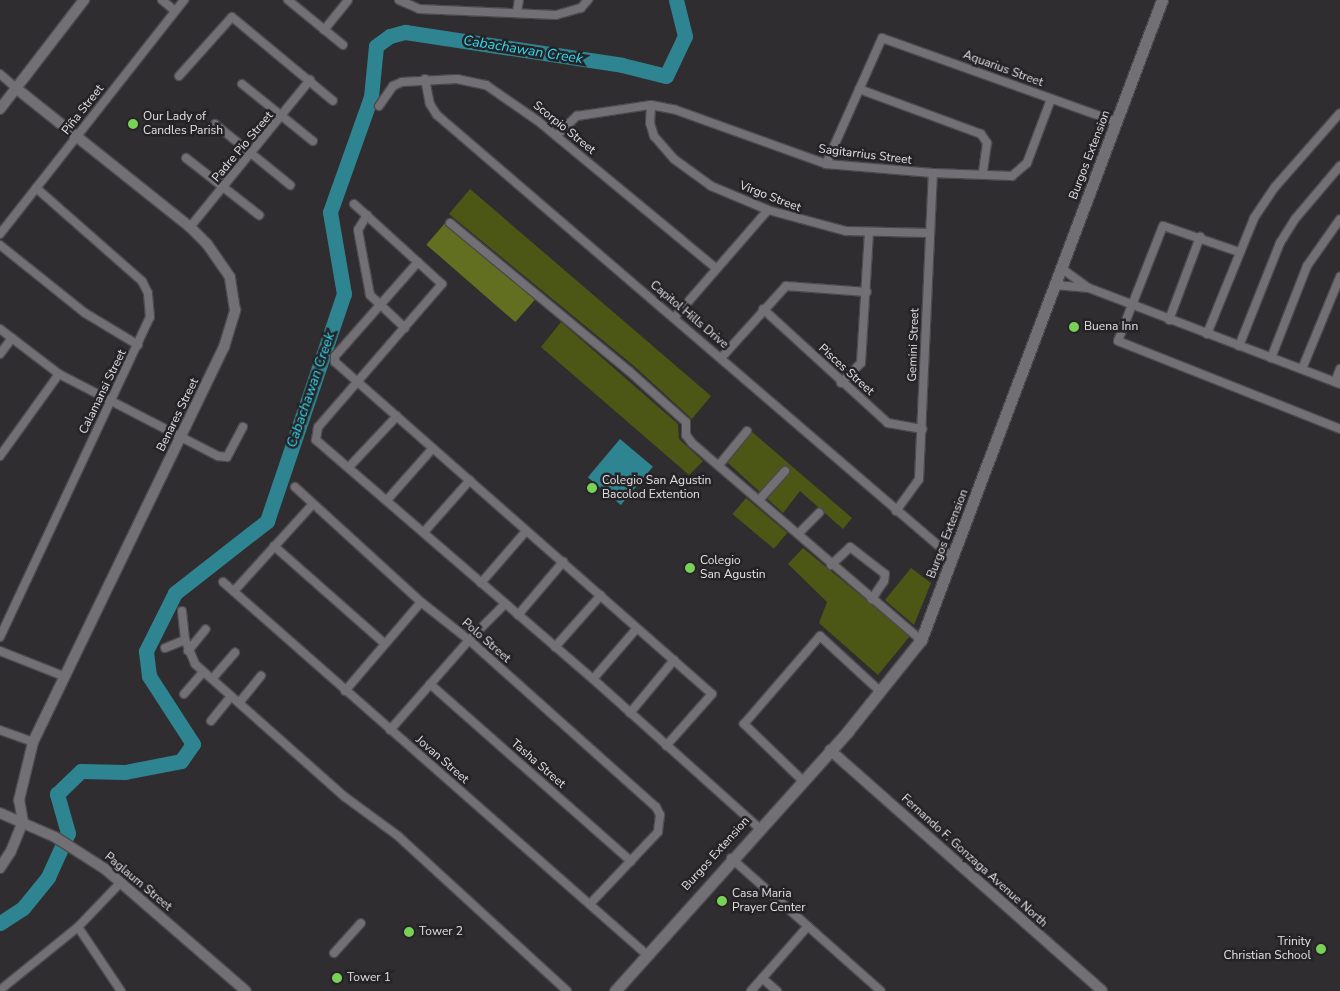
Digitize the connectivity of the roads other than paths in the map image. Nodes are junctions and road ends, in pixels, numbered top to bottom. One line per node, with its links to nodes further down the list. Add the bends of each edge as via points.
1 (84, 0): 21 (street)
2 (162, 0): 12 (street)
3 (184, 0): 12 (street, Piña Street)
4 (288, 0): 14 (street)
5 (348, 0): 14 (street)
6 (398, 0): 11 (street, via 419,9)
7 (440, 0): 11 (street)
8 (519, 0): 13 (street)
9 (588, 0): 13 (street, via 581,8 569,13)
10 (1162, 0): 30 (main road, Burgos Extension)
11 (440, 9): 13 (street)
12 (175, 11): 32 (street, Piña Street)
13 (518, 12)
14 (324, 30): 15 (street)
15 (343, 45)
16 (0, 74): 21 (street)
17 (179, 76): 19 (street, via 232,17)
18 (425, 79): 26 (street, Scorpio Street, via 398,83); 33 (street, Scorpio Street, via 457,79 486,85); 67 (street, Capitol Hills Drive, via 430,104 437,115)
19 (310, 80): 24 (street); 29 (street, Padre Pio Street)
20 (242, 84): 29 (street)
21 (16, 88): 27 (street); 32 (street, Benares Street)
22 (859, 89): 23 (street, Aquarius Street, via 882,38); 37 (street); 40 (street, via 981,134 987,143)
23 (1051, 99): 30 (street, Aquarius Street); 40 (street, Sagitarrius Street, via 1022,169 1012,176)
24 (333, 101)
25 (651, 105): 33 (street, Sagitarrius Street, via 577,116); 37 (street, Sagitarrius Street, via 676,110); 45 (street, Virgo Street, via 650,123 654,136 674,159 698,180)
26 (379, 106)
27 (0, 109)
28 (1340, 113): 56 (street, via 1275,187 1254,218)
29 (282, 117): 34 (street); 35 (street, Padre Pio Street)
30 (1117, 122): 59 (main road, Burgos Extension)
31 (215, 124): 35 (street)
32 (77, 135): 43 (street, Piña Street); 50 (street, Benares Street)
33 (556, 136): 58 (street, Scorpio Street)
34 (313, 141)
35 (252, 154): 41 (street); 42 (street, Padre Pio Street)
36 (186, 158): 42 (street)
37 (826, 164): 39 (street, Sagitarrius Street)
38 (1340, 166): 74 (street, via 1295,219 1280,244)
39 (933, 173): 40 (street, Sagitarrius Street); 52 (street, Gemini Street)
40 (983, 173)
41 (290, 185)
42 (224, 187): 46 (street); 50 (street, Padre Pio Street)
43 (36, 188): 53 (street, Piña Street); 73 (street, Calamansi Street, via 142,281 148,293 150,317)
44 (354, 204): 47 (street)
45 (768, 210): 51 (street, Virgo Street, via 846,231); 58 (street)
46 (259, 215)
47 (367, 216): 57 (street); 64 (street, via 358,230 367,283)
48 (1340, 219): 77 (street, via 1307,266)
49 (450, 223): 93 (street, via 682,419 687,438)
50 (190, 227): 90 (street, Benares Street, via 220,258 230,278 235,310 224,348)
51 (870, 232): 52 (street, Virgo Street); 63 (street)
52 (930, 233): 87 (street, Gemini Street)
53 (0, 234)
54 (1200, 237): 56 (street); 65 (street, via 1167,225 1160,229); 68 (street)
55 (0, 244): 73 (street, via 85,312)
56 (1239, 252): 71 (street)
57 (418, 262): 64 (street); 69 (street, via 442,284)
58 (716, 268): 67 (street)
59 (1062, 268): 61 (main road, Burgos Extension); 62 (street)
60 (1340, 277): 78 (street)
61 (1055, 285): 62 (street); 107 (main road, Burgos Extension)
62 (1089, 288): 65 (street)
63 (867, 292): 66 (street, via 786,286); 82 (street, via 860,363)
64 (378, 305): 69 (street); 81 (street, via 335,356 335,362)
65 (1131, 305): 68 (street); 88 (street, via 1118,341)
66 (763, 309): 76 (street); 82 (street, Pisces Street)
67 (674, 318): 76 (street, Capitol Hills Drive)
68 (1169, 320): 71 (street)
69 (405, 328): 81 (street)
70 (0, 329): 72 (street)
71 (1207, 334): 74 (street)
72 (12, 338): 75 (street); 80 (street)
73 (138, 345): 84 (street, Calamansi Street)
74 (1239, 346): 77 (street)
75 (0, 354)
76 (721, 358): 101 (street, Capitol Hills Drive)
77 (1271, 358): 78 (street)
78 (1302, 369): 83 (street)
79 (1340, 369): 83 (street)
80 (59, 374): 84 (street); 92 (street)
81 (357, 382): 85 (street); 94 (street, via 316,433 316,440)
82 (841, 383): 87 (street, Pisces Street, via 888,423)
83 (1337, 383)
84 (111, 402): 90 (street); 121 (street, Calamansi Street)
85 (397, 416): 91 (street); 94 (street)
86 (243, 427): 90 (street, via 225,459)
87 (922, 429): 101 (street, Gemini Street, via 919,478)
88 (1340, 429)
89 (747, 431): 93 (street)
90 (181, 438): 133 (street, Benares Street)
91 (433, 448): 96 (street); 98 (street)
92 (0, 456)
93 (719, 466): 99 (street)
94 (349, 467): 98 (street)
95 (785, 471): 99 (street)
96 (470, 480): 103 (street); 104 (street)
97 (295, 488): 100 (street, Polo Street)
98 (387, 500): 104 (street)
99 (759, 500): 105 (street)
100 (312, 505): 106 (street); 115 (street, Polo Street)
101 (896, 510): 107 (street, Capitol Hills Drive)
102 (819, 513): 105 (street)
103 (526, 531): 108 (street); 111 (street)
104 (424, 532): 111 (street)
105 (798, 534): 109 (street)
106 (274, 546): 112 (street); 125 (street)
107 (954, 559): 124 (main road, Burgos Extension)
108 (563, 562): 113 (street); 118 (street)
109 (831, 565): 114 (street); 114 (street, via 850,546 885,574)
110 (223, 582): 112 (street, Jovan Street)
111 (482, 583): 116 (street)
112 (234, 591): 138 (street, Jovan Street)
113 (602, 595): 119 (street); 126 (street)
114 (872, 599): 124 (street)
115 (420, 602): 123 (street, Polo Street); 125 (street)
116 (505, 604): 118 (street); 123 (street)
117 (182, 611): 122 (street)
118 (518, 615): 126 (street)
119 (637, 628): 131 (street); 136 (street)
120 (206, 629): 129 (street)
121 (0, 637)
122 (185, 640): 127 (street); 129 (street)
123 (469, 640): 137 (street); 155 (street, Polo Street, via 656,808 660,815 658,832)
124 (921, 640): 139 (main road, Burgos Extension)
125 (384, 643): 138 (street)
126 (555, 646): 136 (street)
127 (165, 648)
128 (0, 651): 133 (street)
129 (188, 651): 132 (street)
130 (235, 652): 135 (street)
131 (674, 660): 143 (street); 148 (street, via 712,694)
132 (203, 672): 135 (street); 140 (street)
133 (63, 676): 147 (street, Benares Street)
134 (261, 676): 142 (street)
135 (212, 679): 141 (street)
136 (594, 679): 143 (street)
137 (430, 684): 146 (street); 155 (street, Tasha Street)
138 (345, 691): 146 (street, Jovan Street)
139 (881, 692): 149 (main road, Burgos Extension); 150 (street, via 820,636 744,724)
140 (184, 694)
141 (231, 696): 142 (street); 144 (street)
142 (239, 703): 168 (street, via 345,797 398,836)
143 (630, 713): 148 (street)
144 (211, 721)
145 (0, 730): 147 (street)
146 (390, 730): 158 (street, Jovan Street)
147 (33, 742): 152 (street, Benares Street, via 19,800)
148 (666, 746): 153 (street)
149 (830, 750): 150 (main road, Burgos Extension); 173 (street, Fernando F. Gonzaga Avenue North)
150 (802, 780): 153 (main road, Burgos Extension)
151 (0, 813): 152 (street, Paglaum Street)
152 (23, 822): 156 (street); 157 (street, Paglaum Street, via 82,852)
153 (758, 827): 154 (main road, Burgos Extension)
154 (731, 858): 160 (street); 163 (main road, Burgos Extension)
155 (631, 861): 158 (street)
156 (0, 868)
157 (120, 882): 161 (street); 167 (street, Paglaum Street)
158 (590, 904): 163 (street, Jovan Street)
159 (361, 923): 162 (street)
160 (808, 926): 164 (street); 172 (street)
161 (78, 927): 165 (street); 166 (street)
162 (334, 953)
163 (646, 954): 169 (main road, Burgos Extension)
164 (762, 978): 170 (street); 171 (street)
165 (0, 990)
166 (121, 991)
167 (246, 991)
168 (567, 991)
169 (614, 991)
170 (751, 991)
171 (776, 991)
172 (881, 991)
173 (1102, 991)

